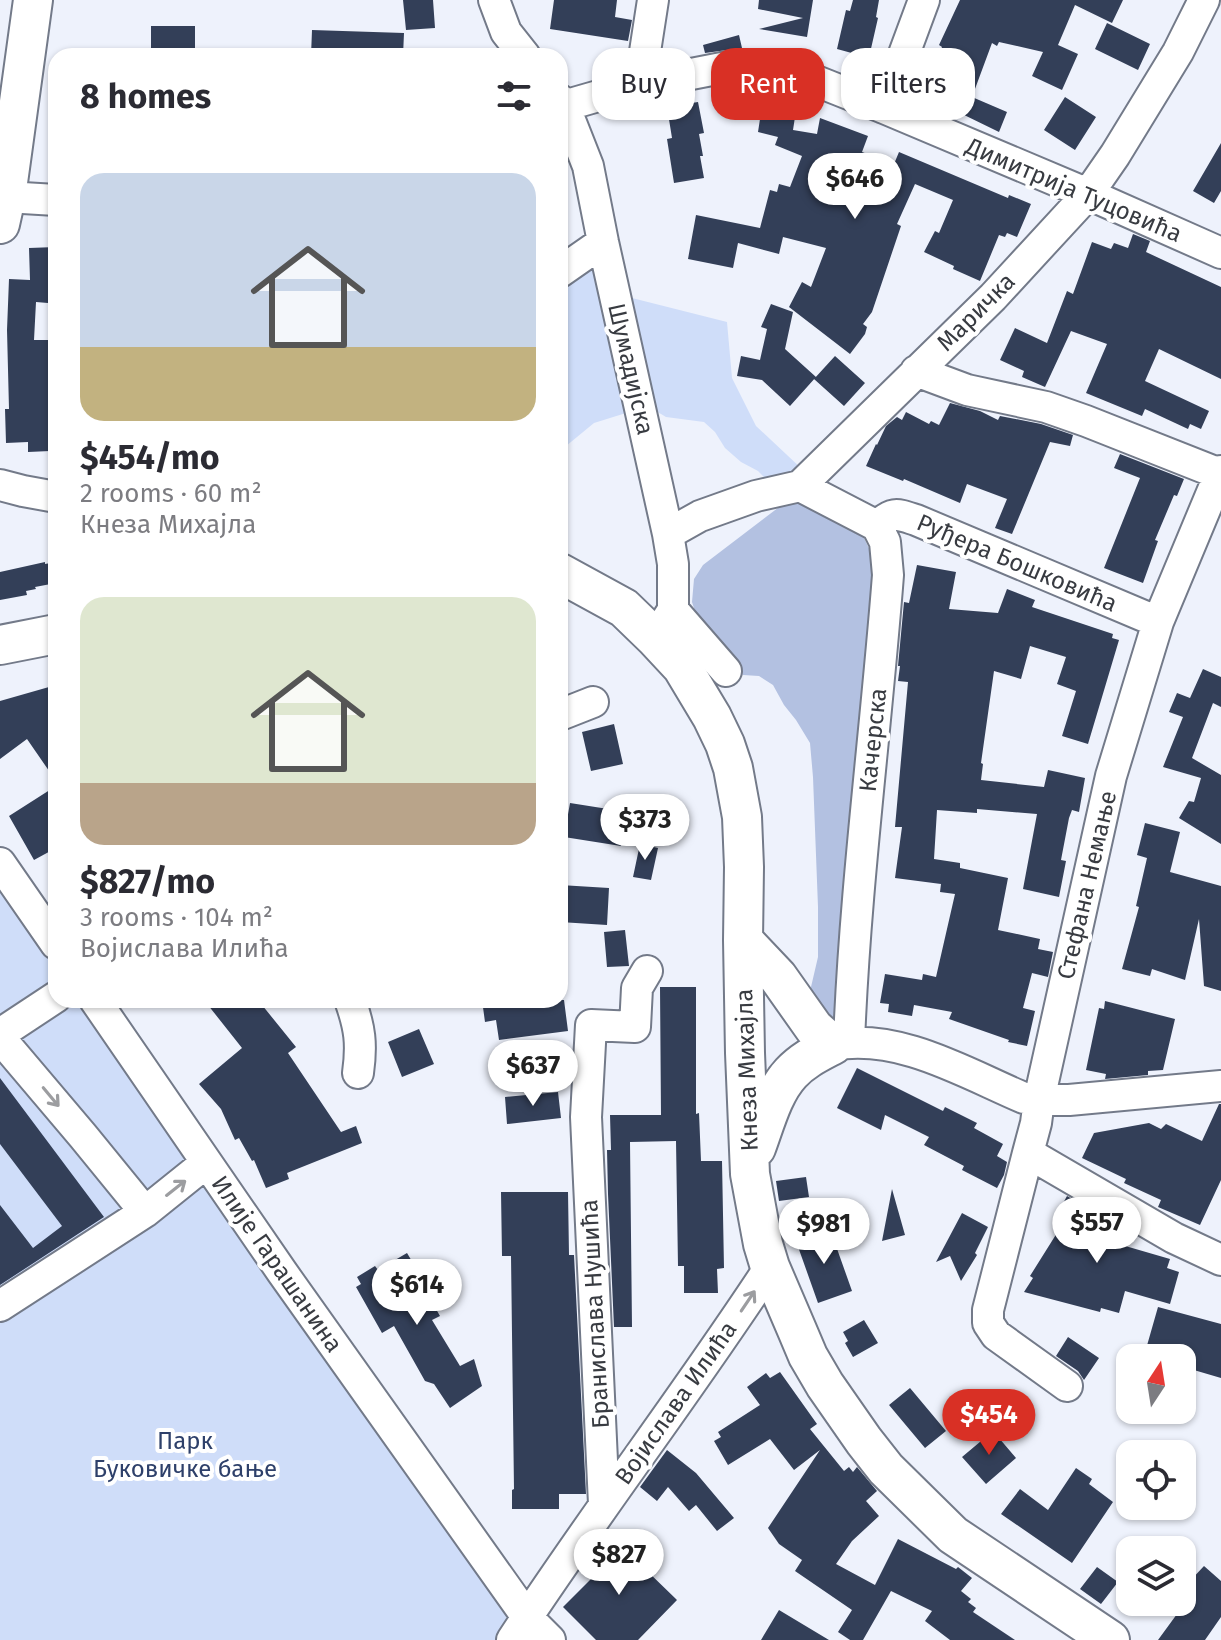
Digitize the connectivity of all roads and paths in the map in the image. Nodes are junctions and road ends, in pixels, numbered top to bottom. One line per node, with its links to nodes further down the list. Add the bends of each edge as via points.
1 (33, 0): 17 (main road)
2 (494, 0): 6 (street)
3 (653, 0): 7 (street)
4 (924, 0): 8 (street)
5 (1204, 0): 15 (street, Маричка, via 1178,52)
6 (519, 48)
7 (646, 48)
8 (906, 48)
9 (695, 73): 10 (street, Димитрија Туцовића, via 772,66)
10 (841, 91)
11 (592, 96): 12 (street, Димитрија Туцовића)
12 (568, 102)
13 (568, 120): 18 (street, Шумадијска, via 588,166)
14 (912, 120): 15 (street, Димитрија Туцовића)
15 (1088, 194): 19 (street, Димитрија Туцовића); 21 (street, Маричка)
16 (48, 202): 17 (street)
17 (3, 211)
18 (603, 242): 20 (street); 27 (street, Шумадијска)
19 (1221, 253)
20 (568, 266)
21 (916, 371): 22 (street, via 967,390 1046,407); 24 (street, Маричка)
22 (1220, 473): 29 (street, Стефана Немање)
23 (0, 485): 25 (street)
24 (800, 486): 26 (street); 27 (street, via 700,516)
25 (48, 496)
26 (877, 526): 29 (street, Руђера Бошковића, via 896,513); 46 (street, Качерска, via 885,542 888,575 852,976)
27 (668, 534): 30 (street, Шумадијска, via 673,564)
28 (568, 577): 30 (main road, Кнеза Михајла)
29 (1158, 622): 49 (street, Стефана Немање, via 1111,776)
30 (664, 624): 35 (street); 40 (main road, Кнеза Михајла, via 733,768 744,842)
31 (0, 633): 32 (main road)
32 (48, 635)
33 (48, 636): 34 (main road)
34 (0, 645)
35 (726, 671)
36 (593, 702): 37 (street)
37 (568, 712)
38 (0, 863): 39 (street)
39 (46, 914)
40 (743, 940): 46 (main road, via 778,977 814,1028); 52 (main road, Кнеза Михајла)
41 (647, 971): 58 (street, Бранислава Нушића, via 637,988 635,1027 591,1025 587,1123)
42 (48, 1003): 45 (street)
43 (100, 1008): 51 (street, Илије Гарашанина)
44 (353, 1008): 47 (street, via 362,1048)
45 (0, 1036): 53 (street, one-way to 53)
46 (841, 1044): 49 (street, via 891,1046); 52 (main road, via 808,1058 789,1074)
47 (358, 1073)
48 (1221, 1086): 49 (street)
49 (1039, 1100): 50 (street, Стефана Немање)
50 (1028, 1153): 54 (street); 57 (street, Стефана Немање, via 988,1323 996,1335)
51 (206, 1163): 53 (street, one-way to 51); 59 (street, Илије Гарашанина, via 463,1526)
52 (750, 1165): 55 (main road, Кнеза Михајла)
53 (145, 1212): 56 (street)
54 (1221, 1260)
55 (770, 1267): 58 (street, Војислава Илића, one-way to 55); 61 (main road, Кнеза Михајла, via 825,1385 896,1479 953,1535)
56 (0, 1306)
57 (1067, 1386)
58 (604, 1504): 59 (street, Војислава Илића)
59 (520, 1629): 60 (street, Илије Гарашанина)
60 (550, 1640)
61 (1110, 1640)

